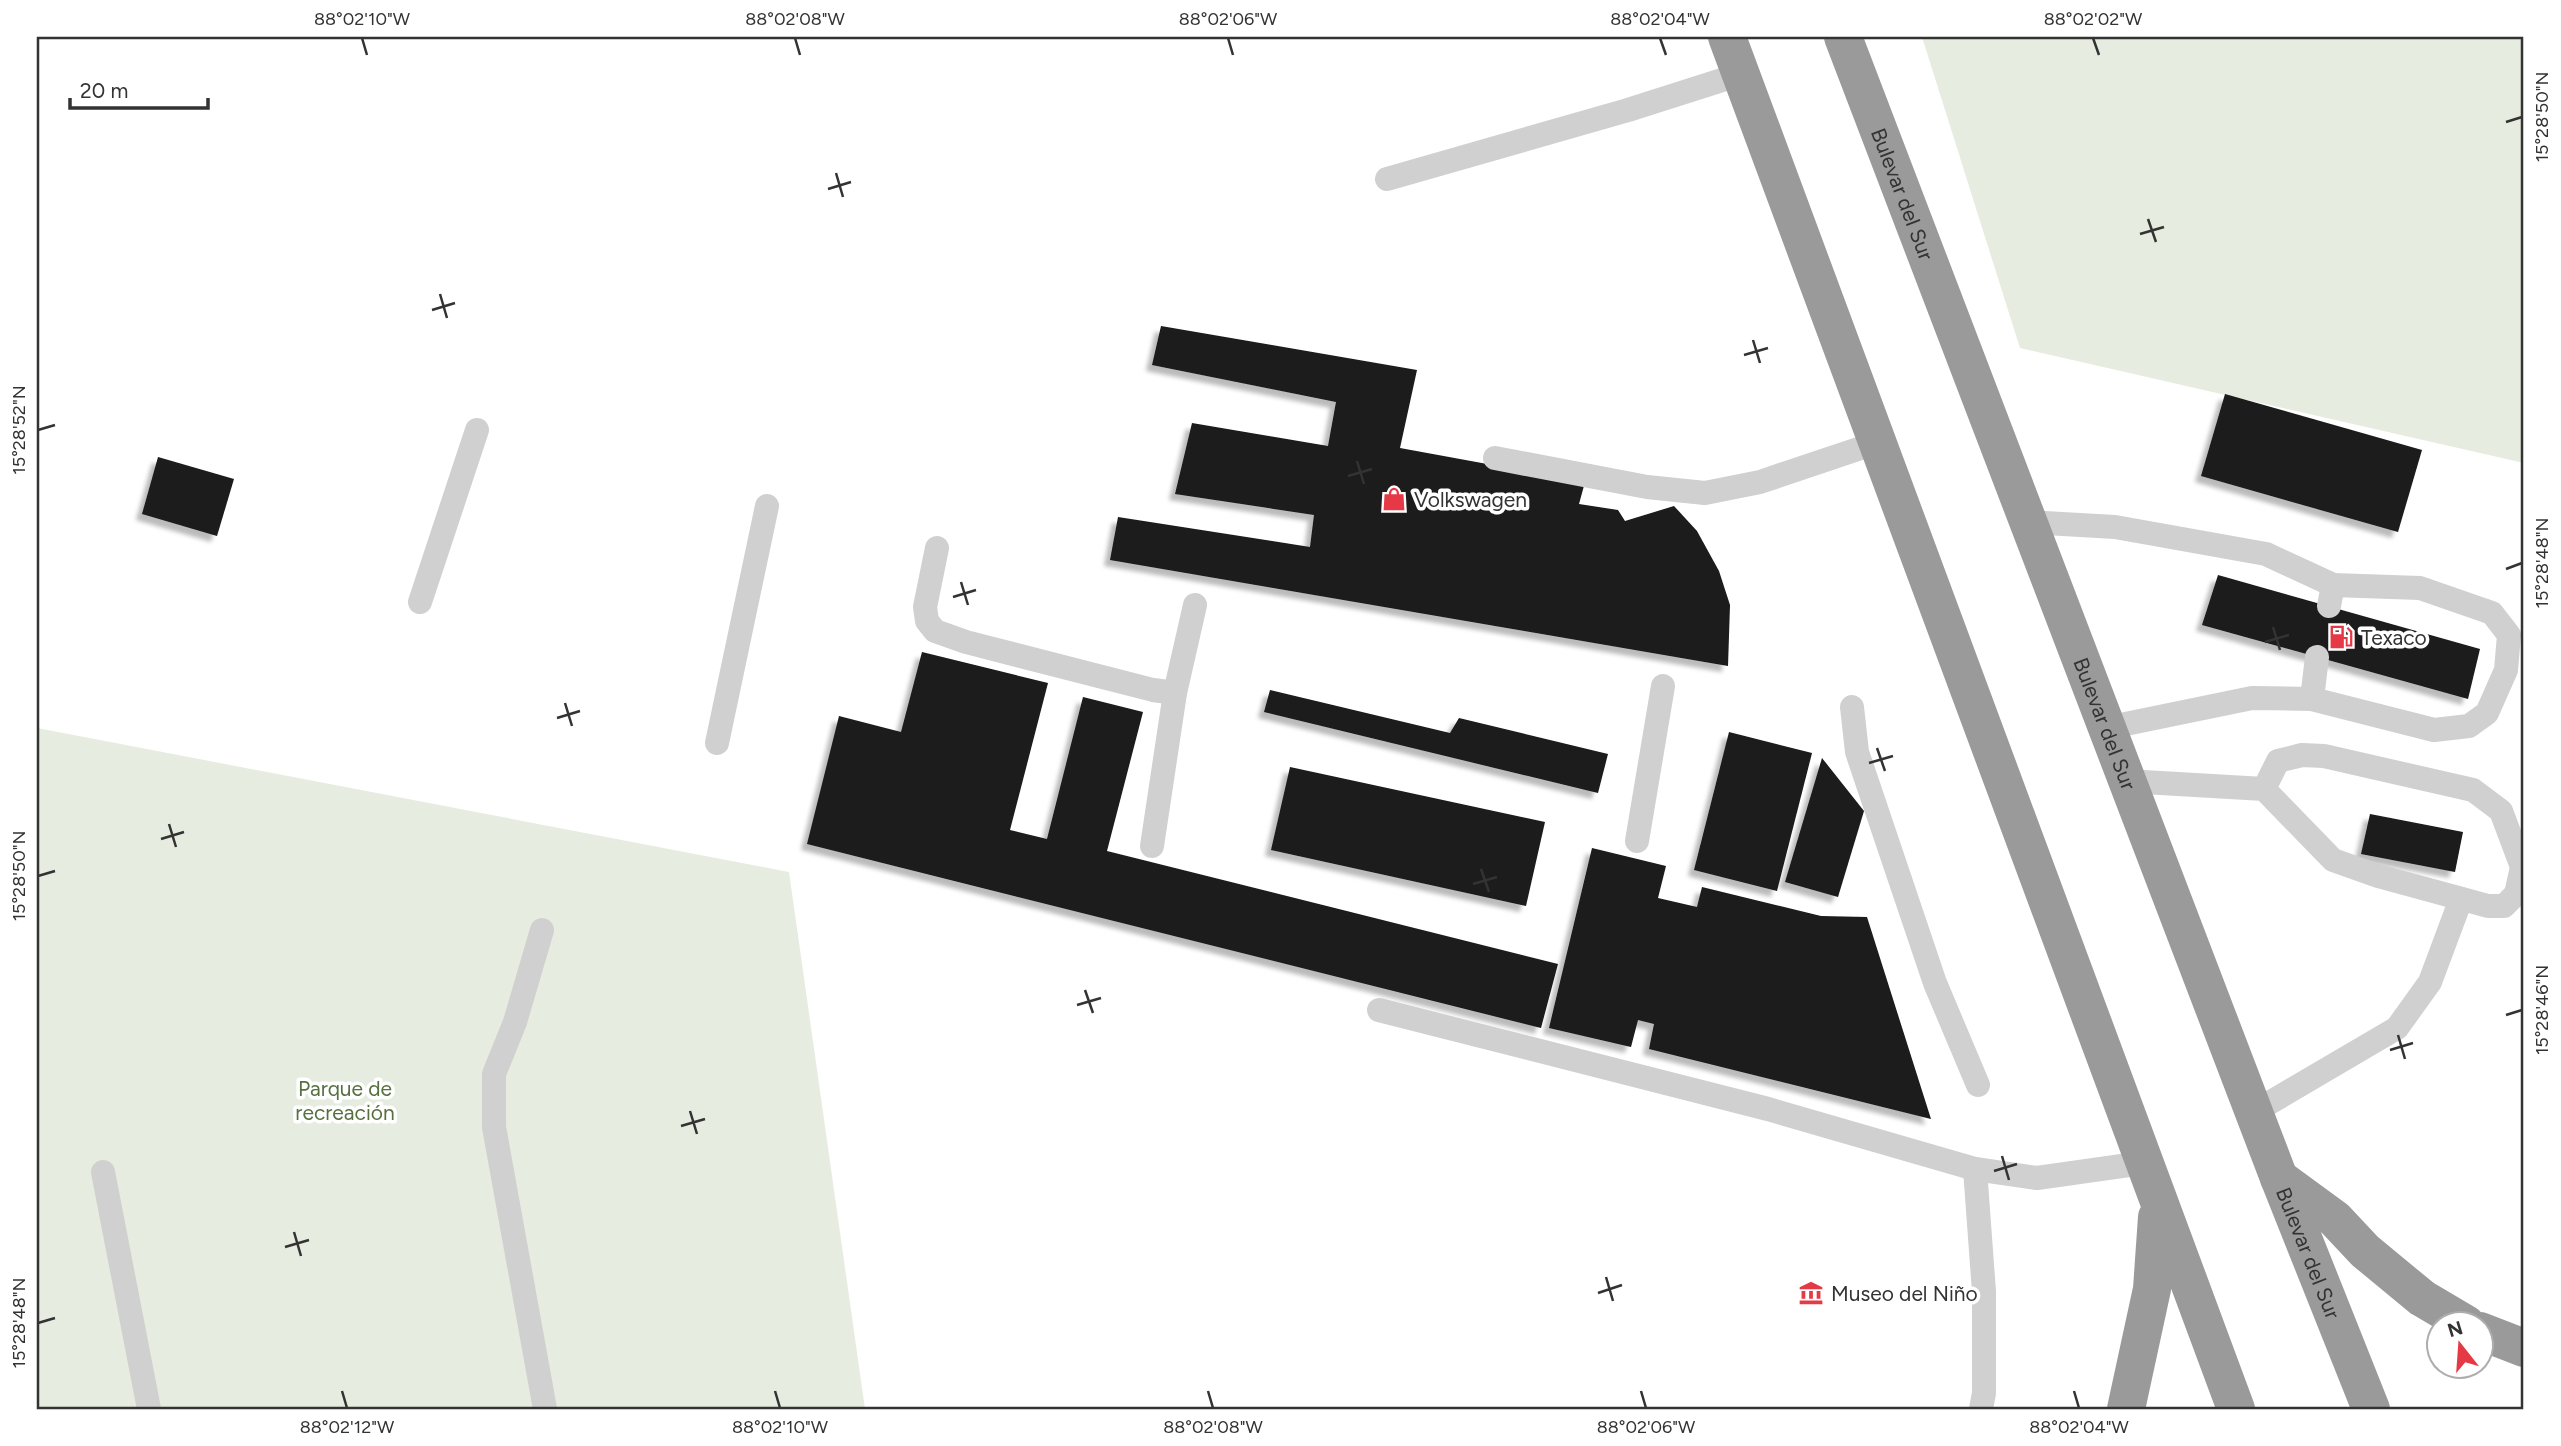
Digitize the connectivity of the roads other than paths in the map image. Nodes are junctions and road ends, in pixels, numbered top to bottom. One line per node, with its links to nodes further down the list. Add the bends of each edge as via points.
1 (1727, 37): 3 (highway)
2 (1843, 37): 9 (highway, Bulevar del Sur)
3 (1741, 74): 4 (lane); 6 (highway)
4 (1387, 179)
5 (477, 430): 11 (lane)
6 (1876, 443): 7 (lane, via 1760,482 1705,493); 30 (highway)
7 (1495, 458)
8 (767, 506): 19 (lane)
9 (2029, 522): 16 (lane, via 2115,527 2266,554 2331,595 2420,589 2492,613 2509,635 2506,670 2487,713 2469,726 2434,730); 18 (highway, Bulevar del Sur)
10 (937, 548): 15 (lane, via 925,607 927,621 935,631)
11 (420, 602)
12 (1195, 604): 15 (lane)
13 (2317, 657): 16 (lane)
14 (1663, 686): 22 (lane)
15 (1175, 693): 23 (lane)
16 (2312, 699): 18 (lane, via 2252,698)
17 (1852, 707): 28 (lane, via 1857,752 1935,983)
18 (2106, 729): 20 (highway, Bulevar del Sur)
19 (717, 743)
20 (2126, 781): 21 (lane); 29 (highway, Bulevar del Sur)
21 (2264, 789): 24 (lane, via 2278,761 2302,755 2473,790 2501,811); 25 (lane, via 2333,860)
22 (1637, 841)
23 (1152, 846)
24 (2523, 868): 25 (lane, via 2515,894 2504,906)
25 (2461, 899): 29 (lane, via 2430,982 2397,1028)
26 (542, 930): 39 (lane, via 494,1074 494,1126)
27 (1379, 1010): 31 (lane, via 1768,1109)
28 (1978, 1085)
29 (2254, 1112): 33 (highway, Bulevar del Sur)
30 (2143, 1163): 31 (lane, via 2036,1178); 34 (highway)
31 (1975, 1170): 40 (lane, via 1984,1292)
32 (103, 1171): 38 (lane)
33 (2279, 1178): 35 (highway); 43 (highway, Bulevar del Sur)
34 (2158, 1200): 41 (highway, via 2152,1289); 42 (highway)
35 (2442, 1310)
36 (2494, 1336): 37 (highway)
37 (2524, 1348)
38 (149, 1409)
39 (545, 1409)
40 (1981, 1409)
41 (2126, 1409)
42 (2235, 1409)
43 (2371, 1409)

